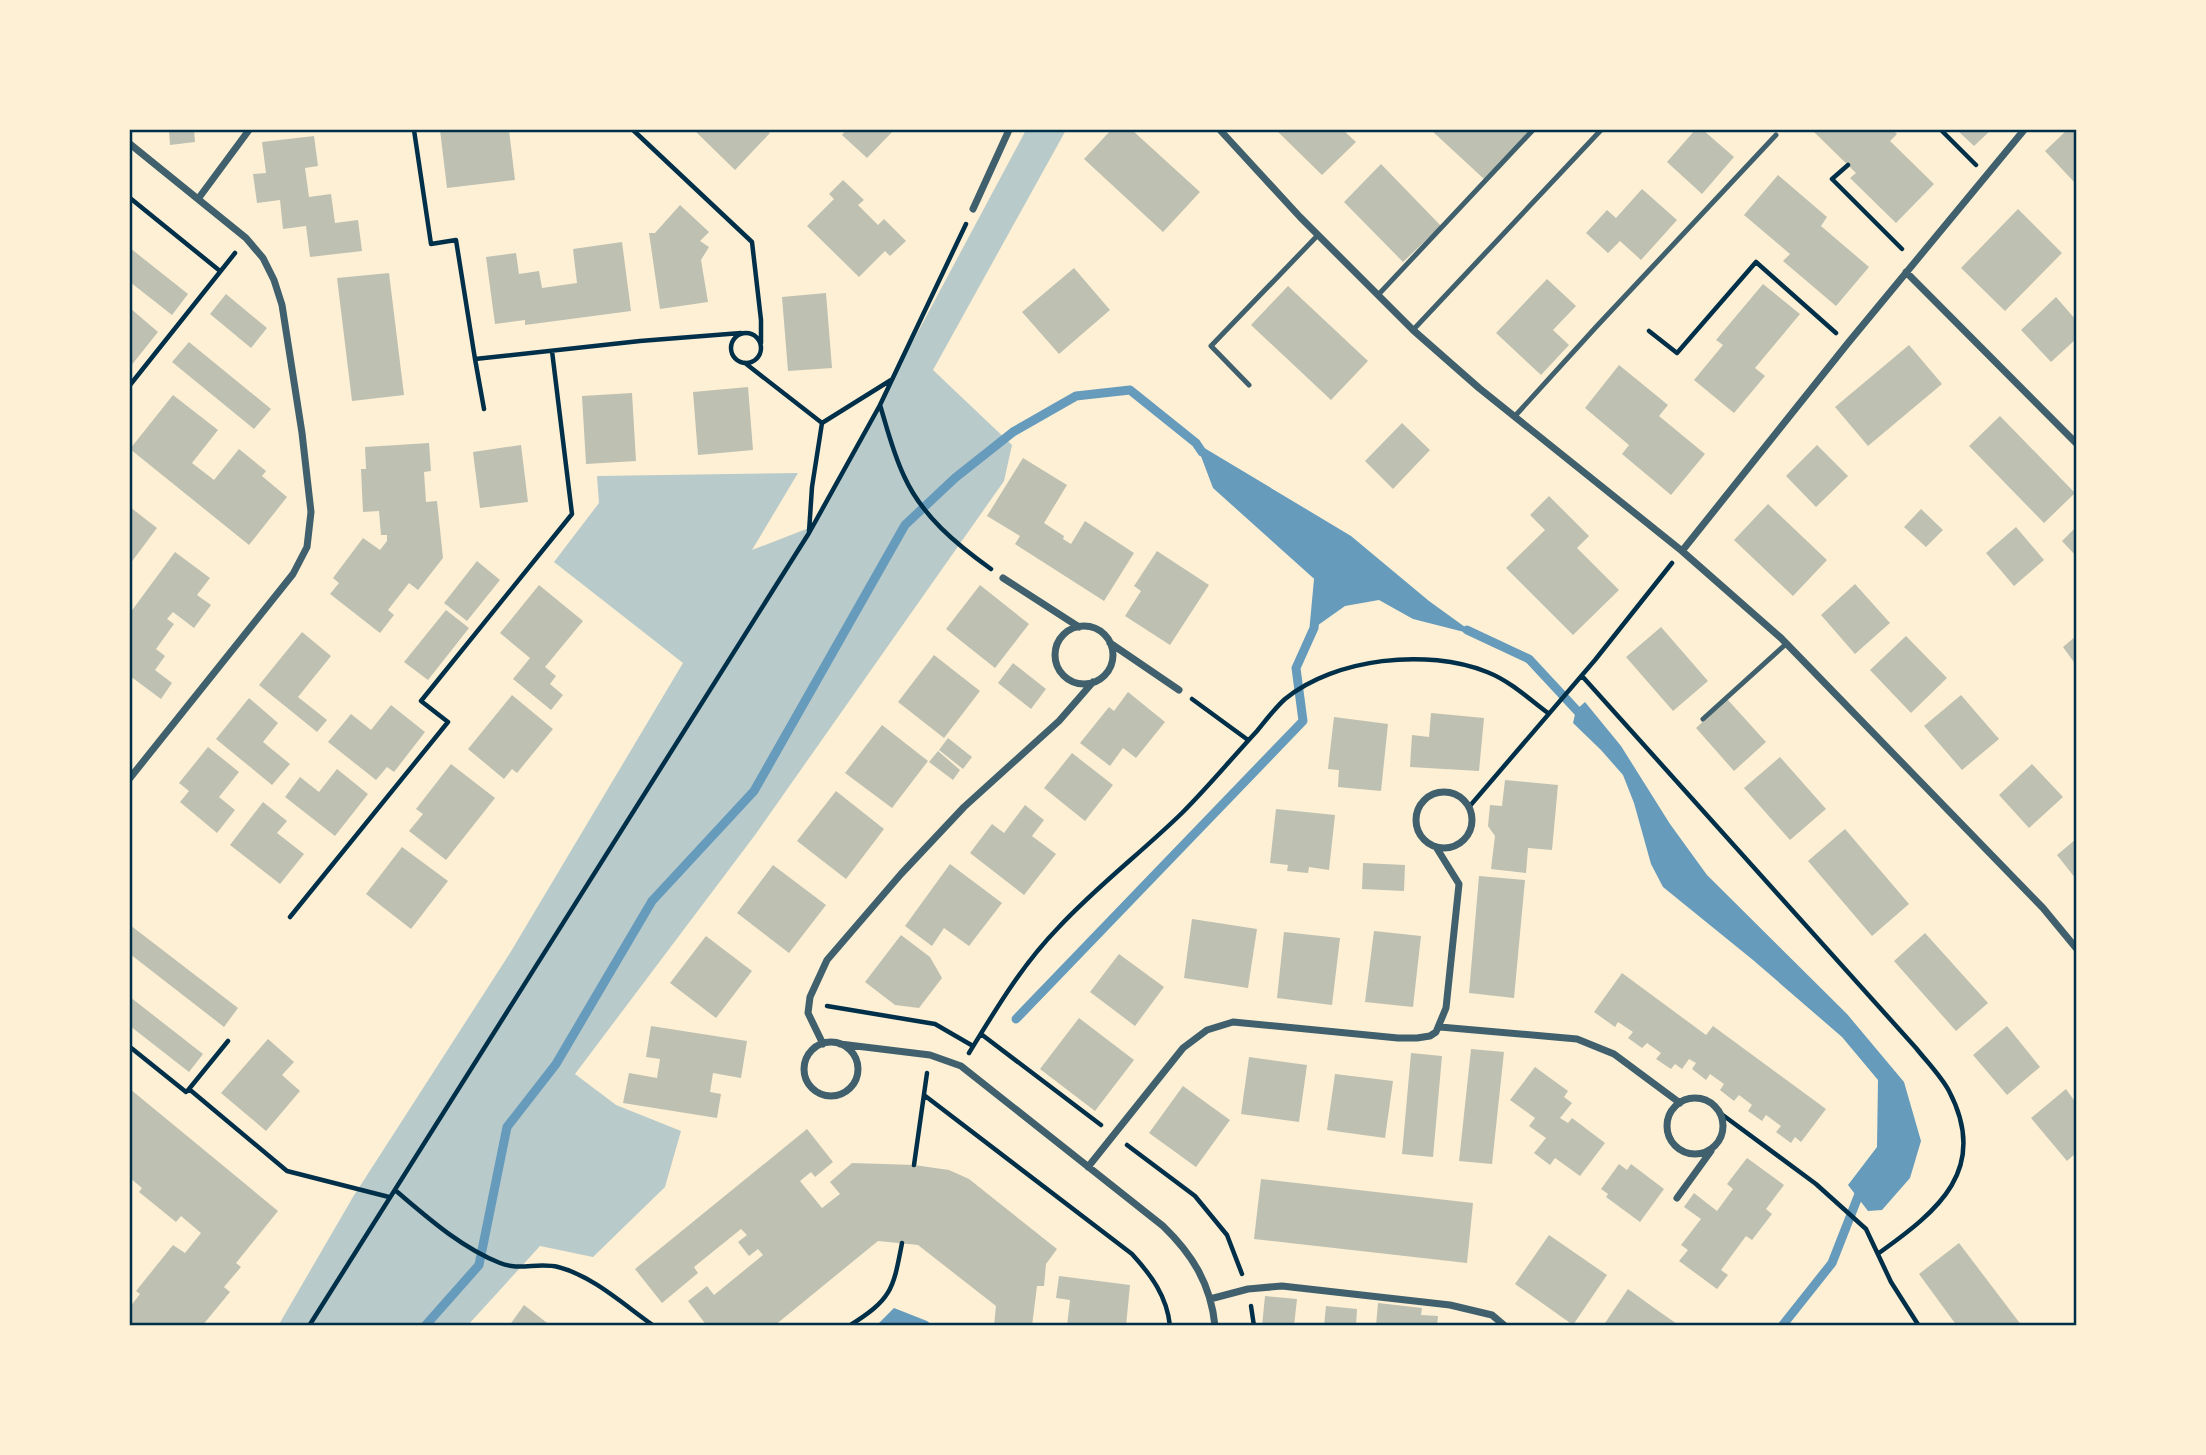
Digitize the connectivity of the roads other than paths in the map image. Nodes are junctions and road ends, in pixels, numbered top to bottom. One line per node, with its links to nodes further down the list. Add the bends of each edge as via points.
1 (249, 130): 9 (street)
2 (1009, 130): 10 (street)
3 (1220, 130): 11 (street)
4 (1533, 130): 13 (lane)
5 (1601, 130): 14 (lane)
6 (2024, 130): 12 (street)
7 (1776, 135): 16 (lane)
8 (130, 144): 9 (street)
9 (198, 199): 26 (street, via 263,258 282,305 311,512 307,547 293,574)
10 (972, 209)
11 (1318, 235): 13 (street); 15 (lane, via 1211,346)
12 (1906, 272): 17 (street); 18 (street)
13 (1378, 295): 14 (street)
14 (1413, 330): 16 (street)
15 (1250, 385)
16 (1515, 416): 18 (street)
17 (2077, 443)
18 (1682, 551): 22 (street)
19 (1003, 578): 20 (street)
20 (1079, 626): 21 (street, via 1097,629); 23 (street, via 1057,643 1056,662 1066,678)
21 (1111, 643): 23 (street, via 1108,671); 24 (street)
22 (1786, 645): 25 (lane); 28 (street)
23 (1093, 682): 30 (street, via 1059,721 964,807 827,960 816,980 808,1013)
24 (1179, 690)
25 (1703, 719)
26 (130, 778)
27 (1436, 847): 27 (street, via 1419,832 1417,812 1429,797 1445,792 1463,799 1472,826 1462,842); 29 (street, via 1459,884)
28 (2077, 947)
29 (1440, 1027): 32 (street, via 1577,1039 1614,1054); 34 (street, via 1430,1036 1418,1038 1233,1022 1207,1030 1183,1048)
30 (823, 1044): 31 (street); 31 (street, via 805,1061 806,1079 816,1092 833,1096 849,1090 858,1073 854,1056)
31 (840, 1044): 34 (street, via 930,1055 961,1066)
32 (1680, 1103): 33 (street, via 1697,1098 1714,1105 1723,1131); 33 (street, via 1669,1116 1672,1143 1697,1154)
33 (1714, 1147): 35 (street)
34 (1088, 1167): 36 (street, via 1181,1242 1201,1272)
35 (1677, 1198)
36 (1210, 1299): 37 (street); 38 (street, via 1282,1286 1450,1304 1492,1315)
37 (1215, 1325)
38 (1505, 1325)

